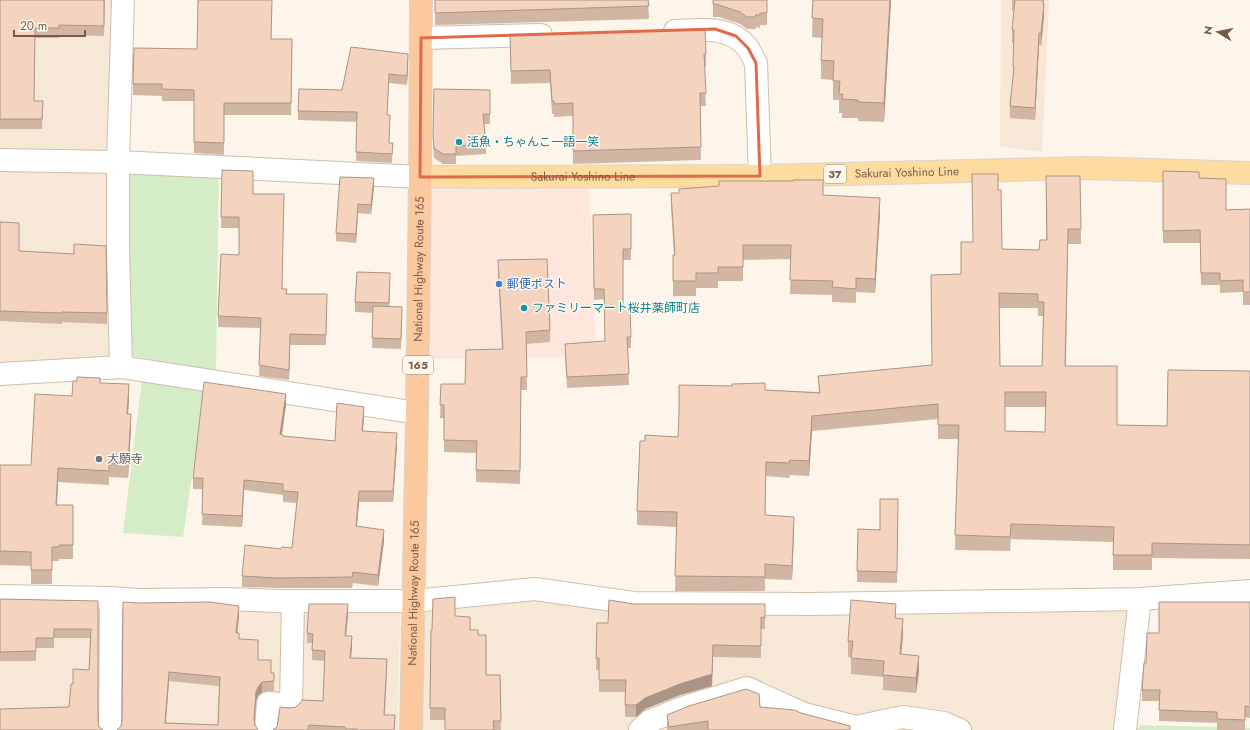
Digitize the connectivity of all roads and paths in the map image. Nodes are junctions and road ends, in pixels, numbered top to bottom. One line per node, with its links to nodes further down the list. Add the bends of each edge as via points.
1 (123, 0): 7 (street)
2 (421, 0): 5 (highway, National Highway Route 165 / 165)
3 (652, 31): 9 (street, via 715,29 736,36 748,48 756,64)
4 (564, 34): 5 (street)
5 (421, 38): 10 (highway, National Highway Route 165 / 165)
6 (0, 160): 7 (street)
7 (118, 162): 10 (street); 11 (street)
8 (1250, 172): 9 (main road, Sakurai Yoshino Line / 37, via 1086,168)
9 (760, 176): 10 (main road, Sakurai Yoshino Line / 37)
10 (420, 177): 13 (highway, National Highway Route 165 / 165)
11 (121, 367): 12 (street); 13 (street)
12 (0, 374)
13 (417, 413): 18 (highway, National Highway Route 165 / 165)
14 (1250, 591): 17 (street)
15 (0, 596): 16 (street)
16 (111, 598): 19 (street); 20 (street)
17 (1140, 599): 18 (street, via 811,604 634,603 535,589); 25 (street)
18 (414, 601): 19 (street); 22 (highway, National Highway Route 165 / 165)
19 (294, 602): 21 (street, via 290,705 268,704)
20 (110, 730)
21 (266, 730)
22 (411, 730)
23 (640, 730): 24 (street, via 650,721 685,706 747,688 804,714 856,727 903,717 944,723)
24 (960, 730)
25 (1125, 730)

